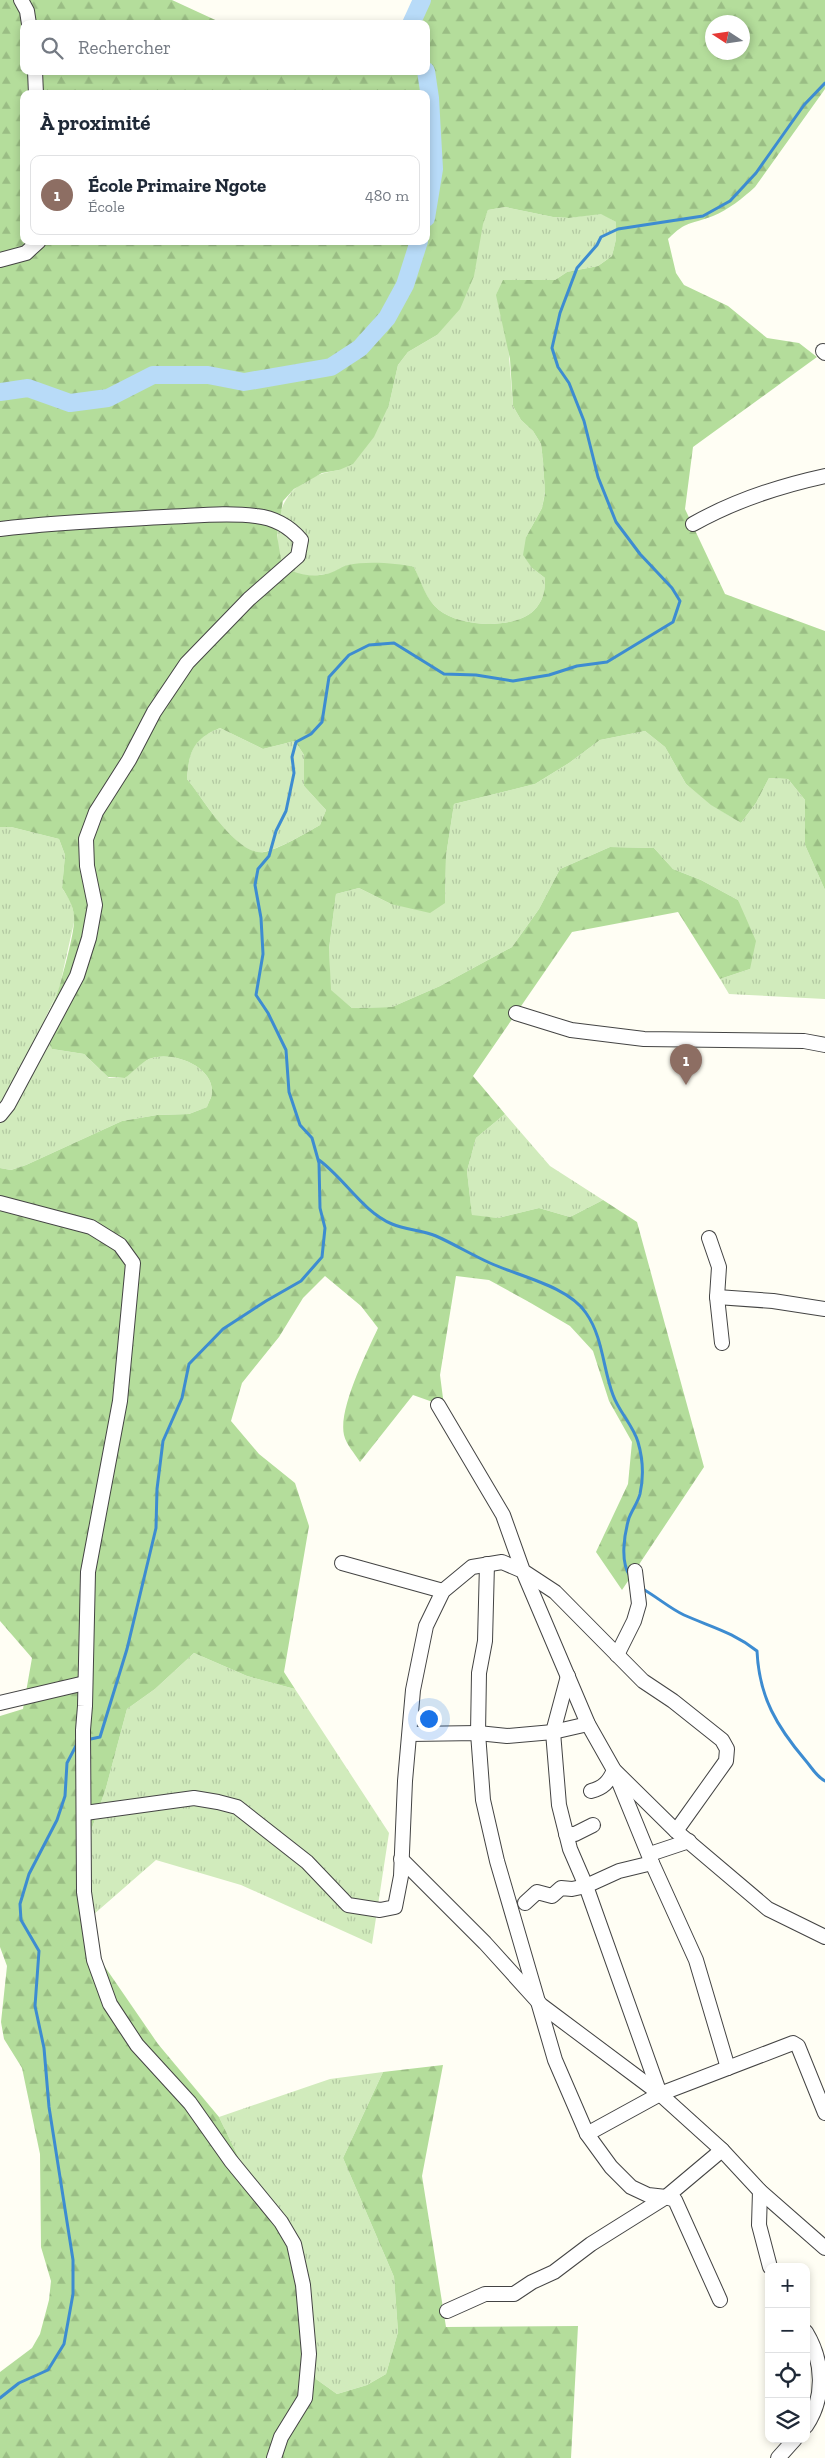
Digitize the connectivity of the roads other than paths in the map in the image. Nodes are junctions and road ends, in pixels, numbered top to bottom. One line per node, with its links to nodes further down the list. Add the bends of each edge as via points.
1 (21, 0): 2 (street)
2 (28, 20)
3 (35, 75): 4 (street)
4 (36, 90)
5 (34, 245): 6 (street, via 26,252)
6 (0, 260)
7 (825, 476): 8 (street, via 771,489)
8 (692, 524)
9 (0, 529): 12 (street, via 67,521 256,516 292,529 301,540 298,556 187,663 154,712 96,812 86,839 94,905 89,938 77,976)
10 (516, 1013): 11 (street, via 572,1030 644,1039)
11 (825, 1045)
12 (0, 1115)
13 (0, 1203): 26 (street, via 91,1227 120,1245 133,1263 120,1401 88,1572)
14 (709, 1238): 15 (street, via 719,1267)
15 (717, 1297): 16 (street); 17 (street)
16 (825, 1309)
17 (722, 1343)
18 (438, 1405): 21 (street, via 503,1515)
19 (342, 1563): 23 (street)
20 (487, 1564): 21 (street, via 502,1562); 23 (street, via 472,1567); 30 (street)
21 (523, 1571): 24 (street, via 555,1592); 25 (street)
22 (635, 1571): 24 (street, via 640,1604)
23 (443, 1591): 31 (street, via 426,1626 413,1690)
24 (617, 1655): 36 (street, via 643,1681 722,1740 727,1749 722,1768)
25 (568, 1676): 28 (street); 29 (street)
26 (85, 1683): 27 (street); 34 (street)
27 (0, 1703)
28 (588, 1724): 29 (street); 32 (street)
29 (553, 1732): 30 (street, via 507,1736); 37 (street)
30 (478, 1733): 31 (street); 44 (street, via 483,1800 497,1861)
31 (410, 1734): 39 (street)
32 (614, 1770): 33 (street, via 610,1780); 36 (street); 40 (street)
33 (591, 1791)
34 (84, 1813): 39 (street, via 194,1798 237,1807 307,1862 348,1904 380,1910 395,1907); 60 (street, via 84,1892 94,1960 110,2004 137,2045 190,2103 231,2161 281,2222 294,2244 303,2285 308,2362 305,2398 281,2437)
35 (593, 1825): 37 (street, via 575,1834)
36 (676, 1831): 38 (street)
37 (566, 1834): 41 (street)
38 (689, 1841): 40 (street); 43 (street, via 768,1909)
39 (401, 1859): 44 (street)
40 (651, 1859): 41 (street); 45 (street, via 696,1960)
41 (586, 1886): 42 (street, via 561,1888 552,1896 538,1892); 46 (street)
42 (525, 1902)
43 (825, 1937)
44 (541, 2005): 46 (street); 48 (street, via 556,2060)
45 (728, 2068): 46 (street); 47 (street, via 796,2044)
46 (660, 2094): 48 (street); 49 (street)
47 (825, 2113)
48 (588, 2134): 51 (street, via 631,2187 648,2195)
49 (722, 2150): 50 (street); 51 (street)
50 (760, 2191): 52 (street); 53 (street, via 759,2225)
51 (666, 2197): 54 (street, via 674,2200 680,2209); 55 (street, via 591,2244 554,2272 514,2294 484,2294)
52 (825, 2248)
53 (769, 2263)
54 (720, 2300)
55 (447, 2311)
56 (810, 2339): 57 (street, via 822,2365)
57 (822, 2409): 58 (street)
58 (810, 2422)
59 (791, 2443): 61 (street)
60 (274, 2458)
61 (778, 2458)

